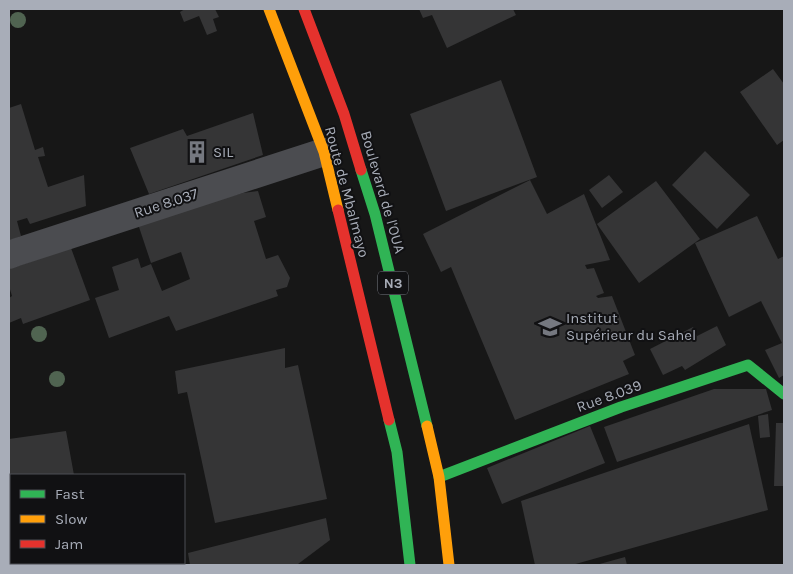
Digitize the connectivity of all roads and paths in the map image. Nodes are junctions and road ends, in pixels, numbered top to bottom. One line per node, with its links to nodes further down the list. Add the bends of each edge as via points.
1 (269, 9): 3 (main road, Route de Mbalmayo / N3)
2 (304, 9): 6 (main road, Boulevard de l'OUA / N3, via 344,114 374,214)
3 (324, 152): 4 (street, Rue 8.037); 7 (main road, Route de Mbalmayo / N3, via 398,452)
4 (9, 255)
5 (784, 394): 6 (main road, Rue 8.039, via 748,365 621,407)
6 (439, 477): 8 (main road, Boulevard de l'OUA / N3)
7 (410, 565)
8 (449, 565)

